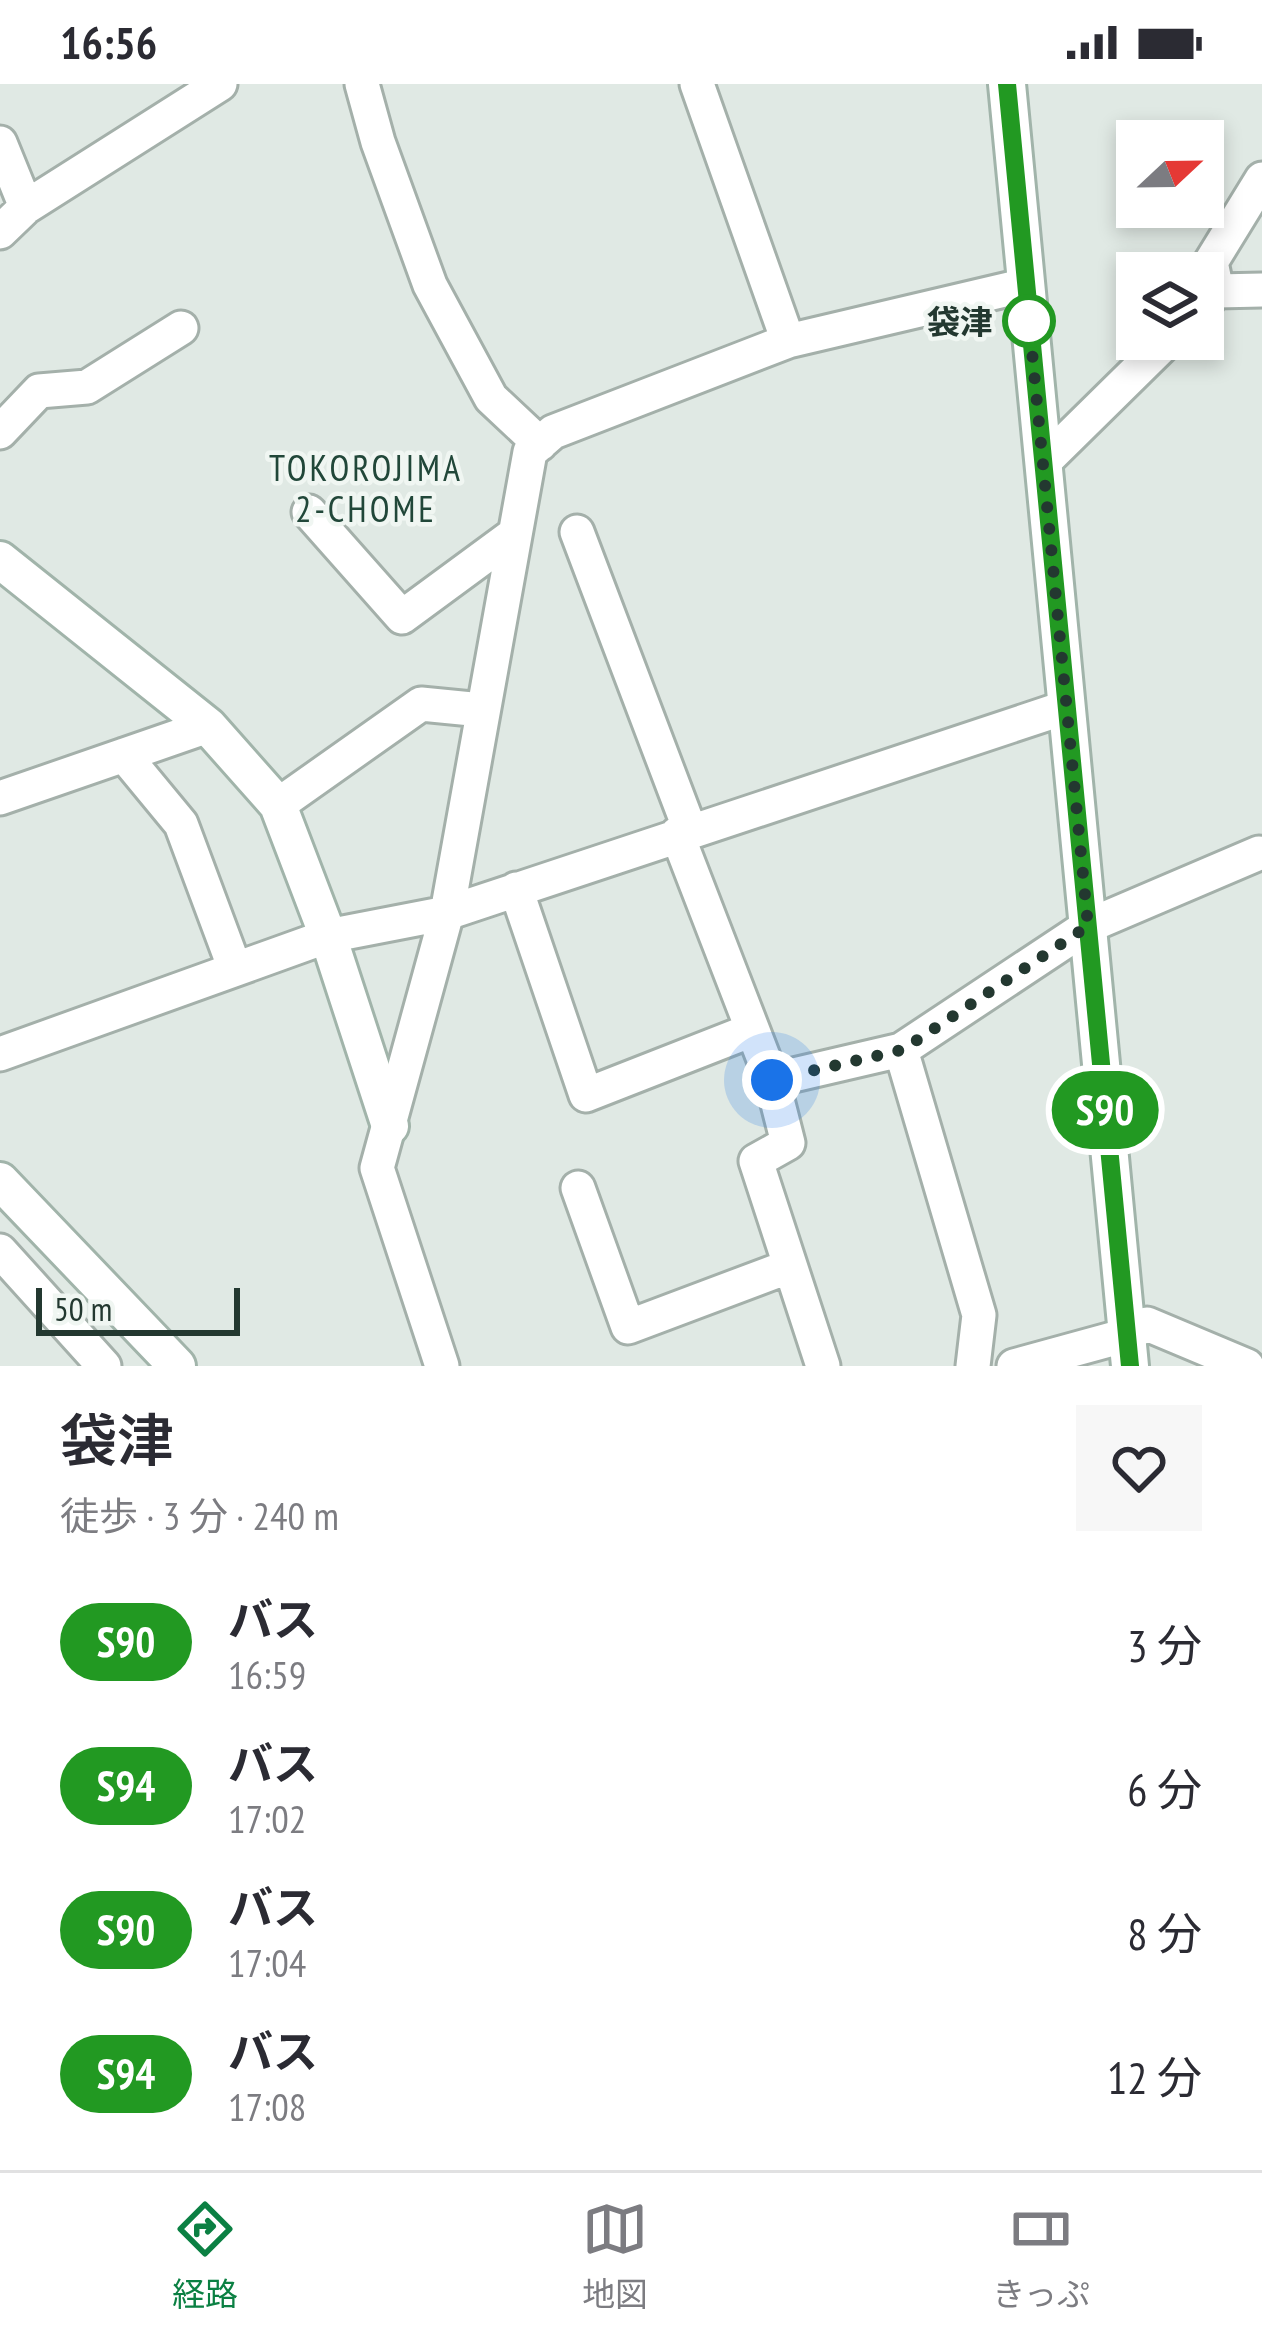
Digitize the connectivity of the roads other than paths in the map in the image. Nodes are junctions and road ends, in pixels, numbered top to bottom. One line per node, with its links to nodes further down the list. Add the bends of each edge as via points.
1 (220, 84): 7 (street)
2 (362, 84): 17 (street, via 430,286 491,398)
3 (697, 84): 14 (street)
4 (1007, 84): 10 (street)
5 (0, 143): 7 (street)
6 (1262, 179): 9 (street)
7 (26, 207): 8 (street)
8 (0, 232)
9 (1217, 252)
10 (1026, 285): 14 (street); 18 (street)
11 (1262, 290): 12 (street)
12 (1224, 296)
13 (181, 328): 16 (street, via 87,387 39,391)
14 (788, 341): 17 (street, via 553,432)
15 (1147, 360): 18 (street)
16 (0, 432)
17 (540, 444): 21 (street, via 530,452)
18 (1043, 463): 23 (street)
19 (309, 512): 21 (street, via 402,617)
20 (577, 532): 29 (street)
21 (512, 536): 24 (street)
22 (0, 560): 25 (street)
23 (1067, 707): 29 (street); 33 (street)
24 (482, 710): 28 (street, via 421,704); 32 (street)
25 (208, 726): 26 (street); 28 (street)
26 (124, 755): 27 (street); 35 (street, via 181,824)
27 (0, 798)
28 (278, 805): 34 (street)
29 (684, 832): 31 (street); 36 (street)
30 (1259, 854): 33 (street)
31 (516, 889): 32 (street); 36 (street, via 586,1095)
32 (447, 913): 34 (street); 40 (street)
33 (1088, 926): 37 (street); 45 (street)
34 (328, 937): 35 (street); 40 (street)
35 (235, 969): 38 (street)
36 (752, 1030): 39 (street)
37 (902, 1050): 39 (street); 50 (street, via 979,1315)
38 (0, 1054)
39 (772, 1080): 44 (street, via 788,1143 755,1161)
40 (390, 1126): 48 (street, via 377,1168)
41 (0, 1181): 47 (street)
42 (578, 1188): 44 (street, via 628,1327)
43 (0, 1251): 46 (street)
44 (790, 1266): 49 (street)
45 (1129, 1351): 51 (street); 52 (street, via 1147,1324)
46 (104, 1366)
47 (177, 1366)
48 (442, 1366)
49 (823, 1366)
50 (973, 1366)
51 (1014, 1366)
52 (1247, 1366)

